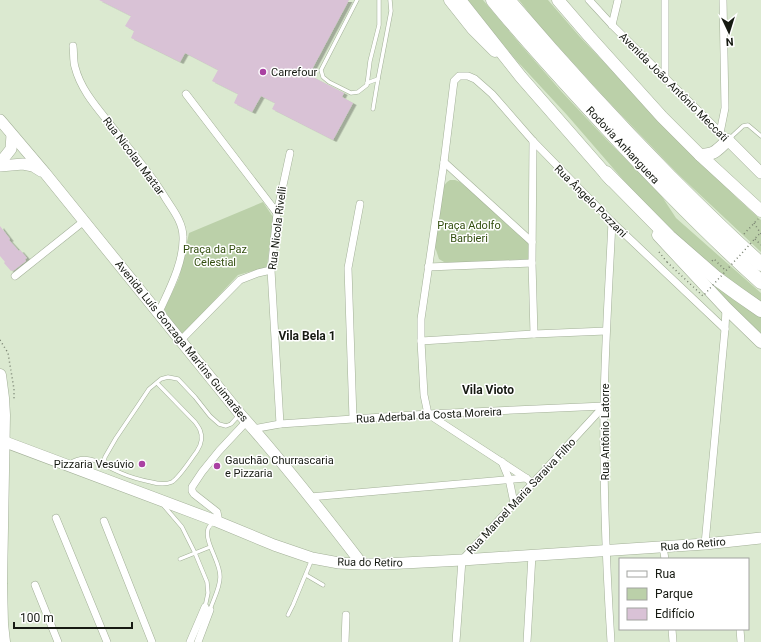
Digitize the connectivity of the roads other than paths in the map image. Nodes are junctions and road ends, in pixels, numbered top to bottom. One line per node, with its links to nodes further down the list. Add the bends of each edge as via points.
1 (357, 0): 18 (lane, via 321,70 323,77 329,82 351,93 358,92 367,86)
2 (379, 0): 18 (lane, via 379,25)
3 (390, 0): 16 (lane, via 391,11)
4 (450, 0): 15 (main road, via 473,29)
5 (460, 0): 15 (main road)
6 (493, 0): 45 (highway, Rodovia Anhanguera, via 544,60 656,181)
7 (508, 0): 41 (highway, Rodovia Anhanguera, via 632,139 736,243)
8 (558, 0): 27 (main road, via 662,117)
9 (589, 0): 13 (street, Avenida João Antônio Meccati)
10 (618, 0): 13 (street)
11 (665, 0): 17 (street)
12 (723, 0): 23 (street)
13 (612, 25): 17 (street, Avenida João Antônio Meccati)
14 (73, 46): 48 (street, Rua Nicolau Mattar, via 74,65 88,97 154,180 179,219 183,236 182,252)
15 (521, 77): 32 (main road)
16 (378, 78): 18 (lane); 20 (lane)
17 (665, 78): 23 (street, Avenida João Antônio Meccati)
18 (367, 83)
19 (186, 94): 36 (street)
20 (373, 110)
21 (0, 120): 22 (main road, Avenida Luís Gonzaga Martins Guimarães)
22 (12, 135): 29 (main road, via 11,149); 31 (main road, Avenida Luís Gonzaga Martins Guimarães)
23 (724, 136): 24 (lane, via 745,125); 27 (main road, via 716,152); 33 (main road, Avenida João Antônio Meccati)
24 (761, 136)
25 (533, 141): 28 (street, Rua Ângelo Pozzani, via 492,94 475,79 459,76 454,81); 38 (street, Rua Ângelo Pozzani); 39 (street)
26 (290, 153): 36 (street, Rua Nicola Rivelli)
27 (700, 155): 35 (main road)
28 (444, 162): 39 (street); 42 (street)
29 (0, 163)
30 (0, 166): 31 (main road, via 23,164)
31 (45, 173): 37 (main road, Avenida Luís Gonzaga Martins Guimarães)
32 (606, 173): 46 (main road); 47 (highway, via 669,237 716,278)
33 (761, 173)
34 (360, 204): 59 (street, via 348,268)
35 (759, 205)
36 (277, 213): 43 (street, Rua Nicola Rivelli)
37 (84, 221): 44 (street); 48 (main road, Avenida Luís Gonzaga Martins Guimarães)
38 (612, 222): 49 (street, Rua Ângelo Pozzani); 50 (street, Rua Antônio Latorre)
39 (532, 242): 40 (street)
40 (532, 263): 42 (street); 51 (street)
41 (761, 264)
42 (428, 267): 53 (street, via 421,319)
43 (271, 270): 52 (street, via 258,272 240,280); 61 (street, Rua Nicola Rivelli)
44 (15, 276)
45 (761, 282)
46 (726, 308): 49 (street); 54 (main road)
47 (761, 310)
48 (159, 312): 52 (main road, Avenida Luís Gonzaga Martins Guimarães)
49 (725, 329): 76 (street)
50 (606, 331): 51 (street); 57 (street, Rua Antônio Latorre)
51 (534, 334): 53 (street)
52 (181, 340): 60 (main road, Avenida Luís Gonzaga Martins Guimarães)
53 (421, 341): 58 (street, via 424,395)
54 (761, 342)
55 (0, 375): 62 (main road, via 3,398)
56 (157, 383): 60 (lane, via 168,376 178,379 219,424 226,426); 64 (lane, via 149,389 116,438); 64 (lane, via 200,429 199,448 181,473 172,481 161,484 122,474)
57 (604, 406): 58 (street, Rua Aderbal da Costa Moreira); 68 (street, Rua Manoel Maria Saraiva Filho); 79 (street, Rua Antônio Latorre)
58 (428, 414): 59 (street, Rua Aderbal da Costa Moreira); 63 (street)
59 (353, 419): 61 (street, Rua Aderbal da Costa Moreira)
60 (247, 421): 61 (street, Rua Aderbal da Costa Moreira); 69 (main road, Avenida Luís Gonzaga Martins Guimarães); 74 (street, via 192,487 194,494 218,512)
61 (280, 424)
62 (2, 441): 65 (main road, Rua do Retiro); 88 (main road)
63 (502, 462): 66 (street); 67 (street)
64 (103, 464): 65 (lane, via 85,458)
65 (66, 466): 70 (main road, Rua do Retiro)
66 (526, 478): 67 (street); 68 (street)
67 (509, 479): 69 (street); 71 (street)
68 (532, 484): 71 (street, Rua Manoel Maria Saraiva Filho)
69 (310, 497): 86 (main road, Avenida Luís Gonzaga Martins Guimarães)
70 (160, 500): 74 (main road, Rua do Retiro); 80 (lane, via 182,528)
71 (514, 503): 85 (street, Rua Manoel Maria Saraiva Filho)
72 (56, 518): 98 (street)
73 (104, 521): 99 (street)
74 (216, 521): 77 (lane, via 207,531); 82 (main road, Rua do Retiro, via 274,546)
75 (761, 538): 76 (main road, Rua do Retiro)
76 (705, 544): 78 (main road, Rua do Retiro)
77 (210, 547): 80 (lane); 91 (lane, via 220,578 219,586)
78 (663, 547): 79 (main road, Rua do Retiro); 83 (street)
79 (606, 551): 81 (main road, Rua do Retiro); 105 (street, Rua Antônio Latorre)
80 (194, 553): 84 (lane); 91 (lane, via 207,582)
81 (532, 555): 85 (main road, Rua do Retiro); 104 (street)
82 (312, 558): 86 (main road, Rua do Retiro); 87 (lane)
83 (665, 558)
84 (180, 559)
85 (462, 560): 86 (main road, Rua do Retiro); 103 (street, Rua Manoel Maria Saraiva Filho)
86 (362, 564)
87 (306, 575): 90 (lane); 92 (lane)
88 (0, 585): 96 (main road)
89 (34, 585): 97 (street)
90 (322, 585)
91 (207, 609): 100 (street); 101 (street)
92 (288, 615)
93 (346, 615): 102 (street)
94 (672, 630): 106 (street)
95 (740, 630): 107 (street)
96 (4, 642)
97 (58, 642)
98 (107, 642)
99 (152, 642)
100 (190, 642)
101 (198, 642)
102 (345, 642)
103 (456, 642)
104 (527, 642)
105 (611, 642)
106 (673, 642)
107 (741, 642)

